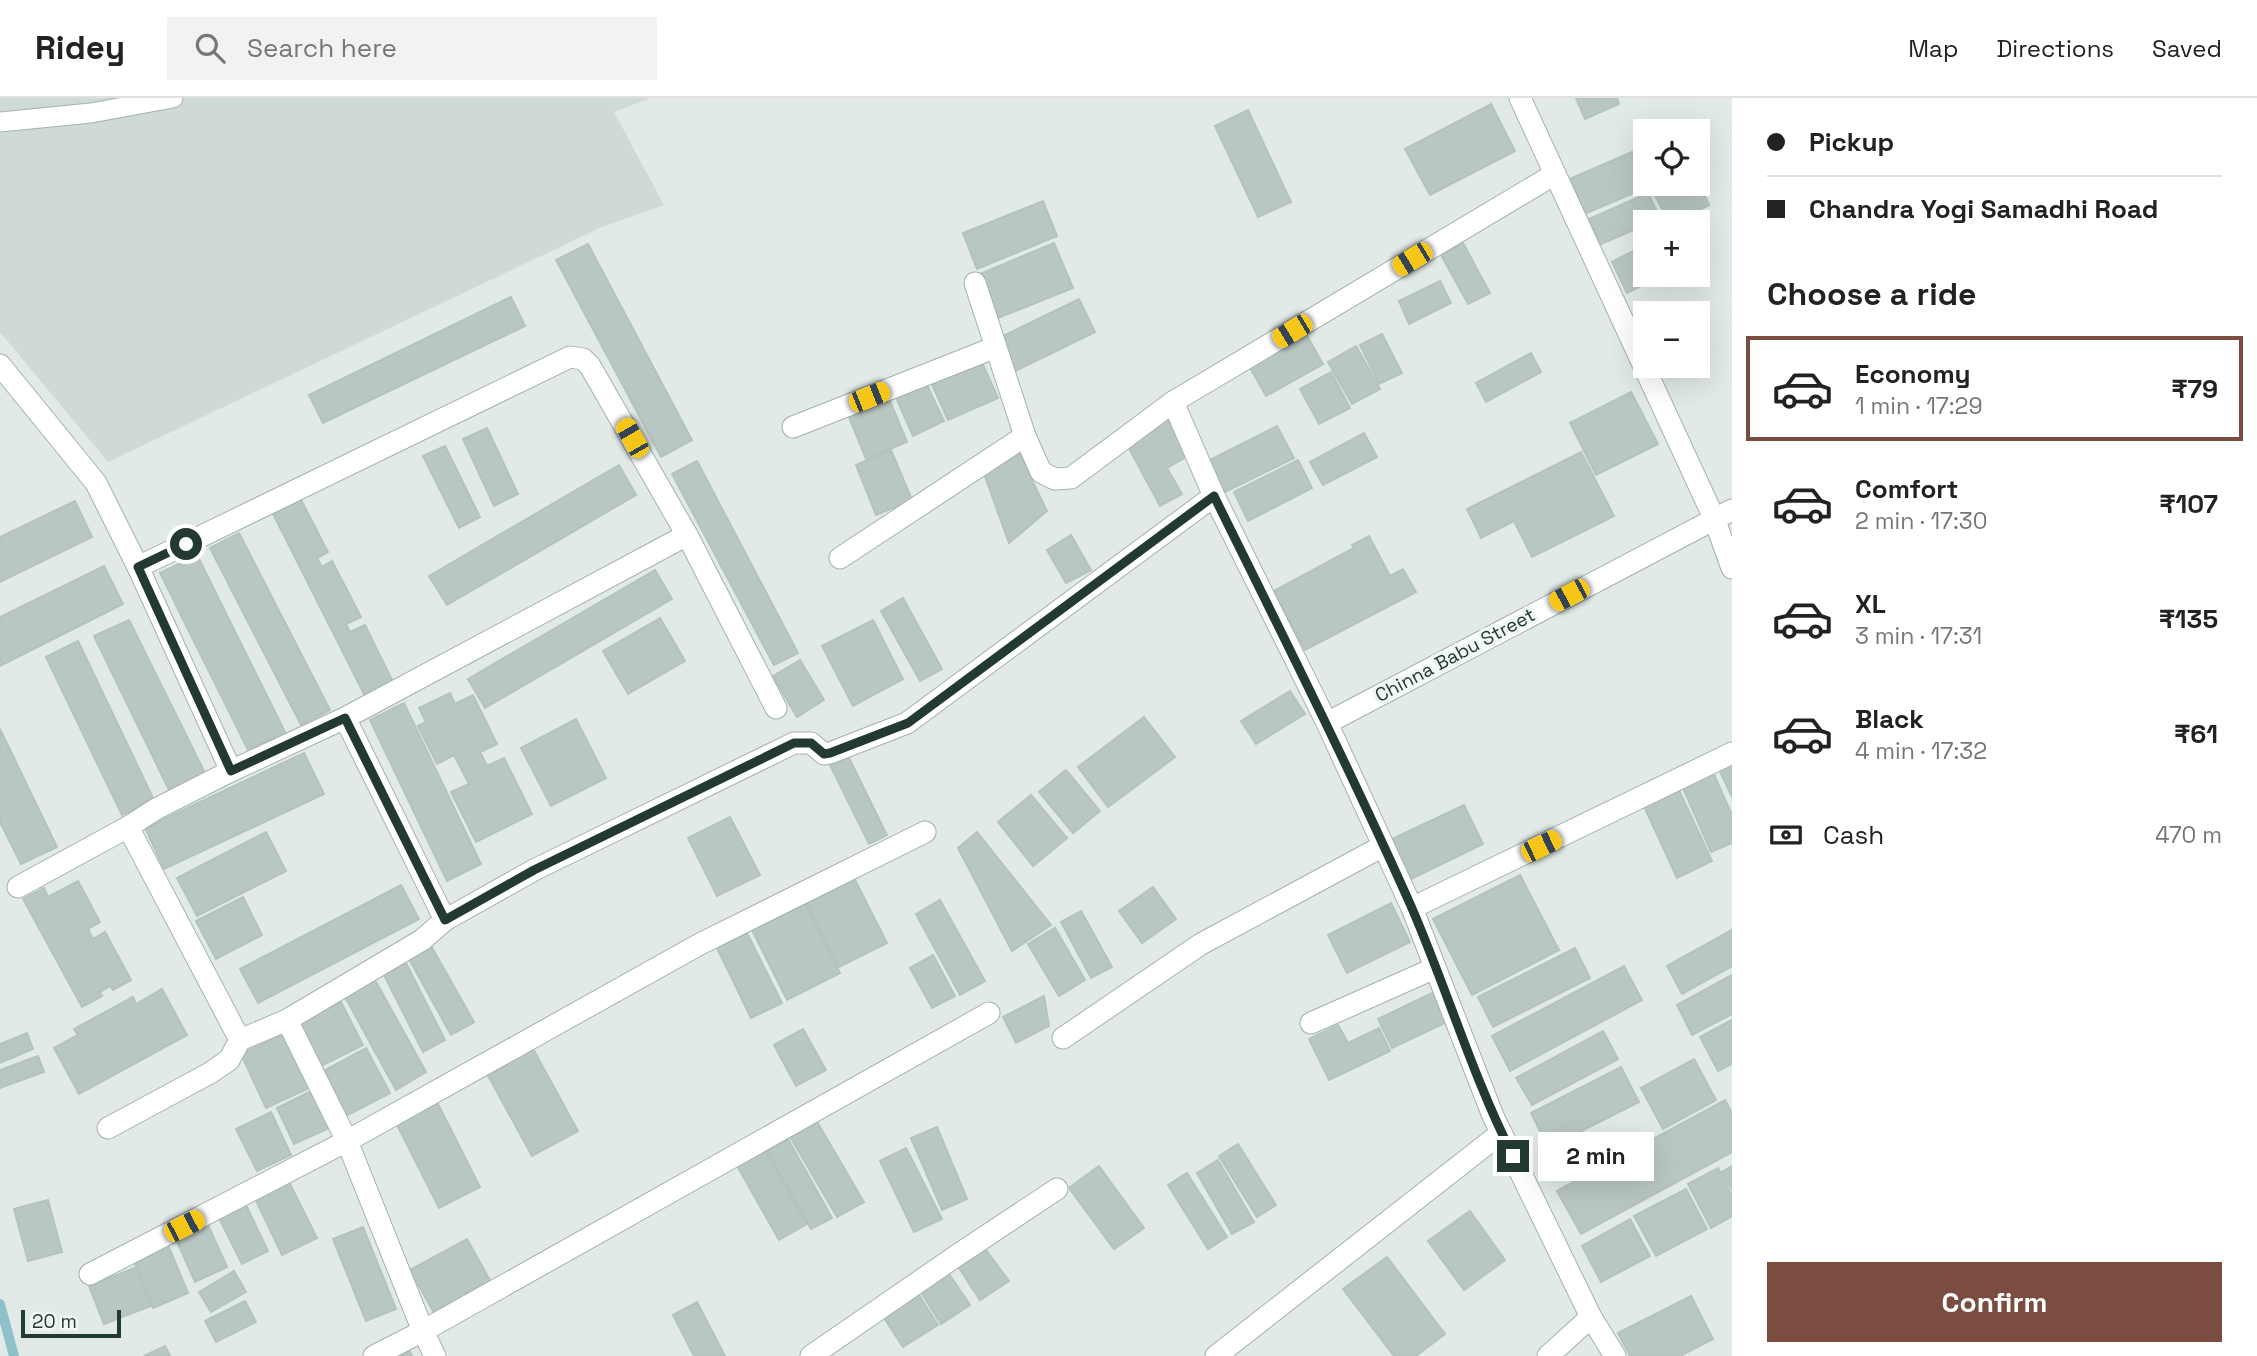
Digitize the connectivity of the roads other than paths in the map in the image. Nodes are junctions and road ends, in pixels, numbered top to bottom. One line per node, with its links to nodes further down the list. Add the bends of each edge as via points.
1 (173, 98): 3 (lane, via 91,113)
2 (1520, 98): 4 (street)
3 (0, 122)
4 (1555, 174): 8 (street); 12 (street)
5 (975, 283): 6 (street)
6 (996, 347): 9 (street); 10 (street)
7 (0, 365): 15 (street, via 96,483)
8 (1173, 402): 10 (street, via 1071,478 1055,479 1041,472); 11 (street)
9 (793, 427)
10 (1025, 436): 14 (street)
11 (1214, 496): 19 (street); 27 (street, via 908,723 830,753 824,754 811,743 794,743 534,870)
12 (1723, 514): 16 (street); 19 (street, Chinna Babu Street)
13 (687, 535): 15 (street, via 590,366 583,359 570,357); 17 (street); 18 (street)
14 (840, 558)
15 (138, 567): 21 (street)
16 (1732, 568)
17 (776, 708)
18 (345, 718): 21 (street); 27 (street)
19 (1327, 723): 24 (street)
20 (1732, 753): 26 (street)
21 (231, 771): 22 (street)
22 (128, 827): 25 (street); 33 (street)
23 (925, 832): 36 (street, via 700,944)
24 (1383, 846): 26 (street); 32 (street, via 1201,944)
25 (18, 887)
26 (1412, 908): 28 (street)
27 (445, 920): 30 (street, via 422,940)
28 (1435, 968): 31 (street); 35 (street)
29 (989, 1013): 40 (street)
30 (287, 1020): 33 (street); 36 (street)
31 (1311, 1023)
32 (1063, 1038)
33 (240, 1040): 34 (street, via 229,1060 210,1073)
34 (108, 1128)
35 (1501, 1133): 39 (street); 44 (street)
36 (347, 1141): 38 (street); 40 (street)
37 (1057, 1189): 43 (street)
38 (90, 1274)
39 (1591, 1317): 45 (street); 46 (street)
40 (423, 1331): 41 (street); 42 (street)
41 (374, 1356)
42 (435, 1356)
43 (811, 1356)
44 (1216, 1356)
45 (1548, 1356)
46 (1615, 1356)

